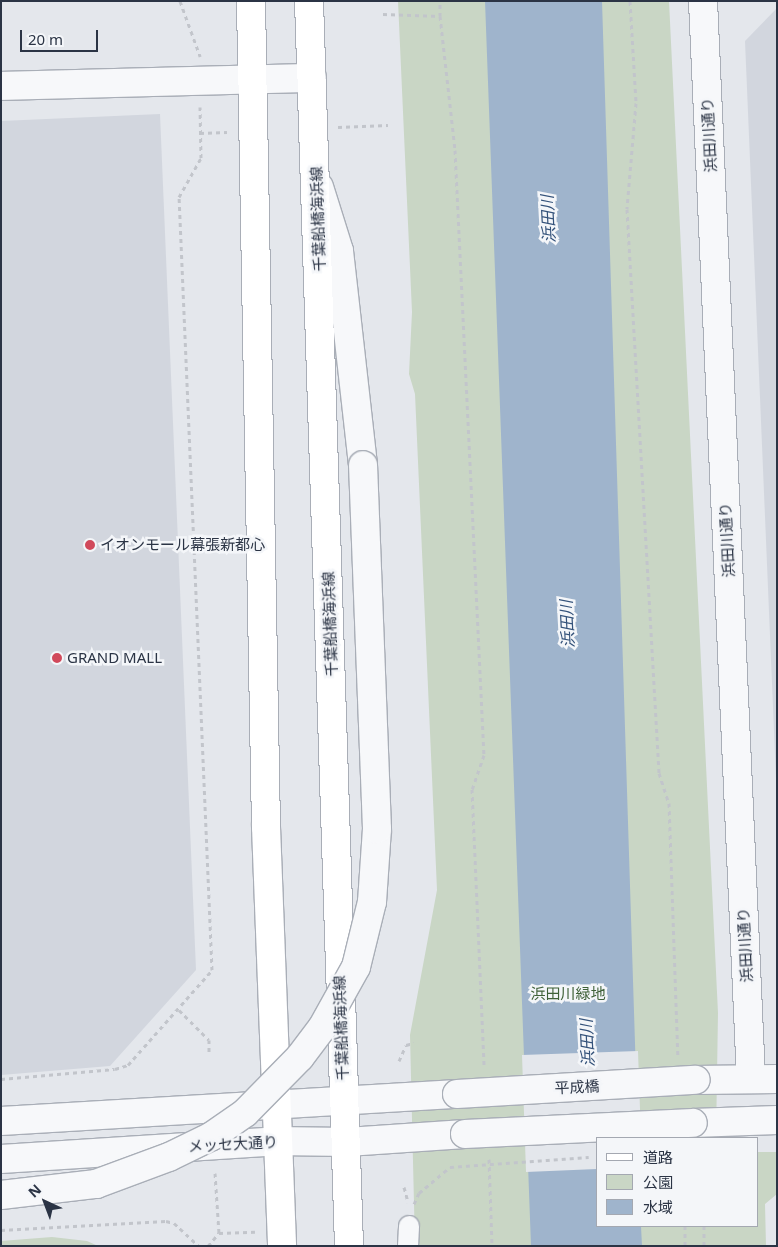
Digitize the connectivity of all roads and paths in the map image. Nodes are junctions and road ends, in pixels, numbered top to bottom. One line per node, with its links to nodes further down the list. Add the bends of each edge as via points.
1 (180, 1): 11 (path, via 200,55)
2 (251, 1): 10 (main road)
3 (309, 1): 9 (main road, 千葉船橋海浜線)
4 (440, 1): 8 (path)
5 (630, 1): 17 (path, via 636,103 627,209 659,773 669,803)
6 (703, 1): 21 (street, 浜田川通り)
7 (383, 14): 8 (path)
8 (440, 16): 19 (path, via 455,150 484,755 472,789)
9 (312, 78): 10 (street); 13 (main road, 千葉船橋海浜線)
10 (255, 80): 11 (street); 23 (main road, via 266,827)
11 (199, 81): 12 (street); 14 (path, via 201,158 179,197 213,962 208,976)
12 (1, 86)
13 (317, 180): 22 (main road, 千葉船橋海浜線); 32 (street, bridge, via 339,252 363,465 377,828 372,902 356,967 322,1028 300,1057 245,1113 212,1136 169,1157 96,1184)
14 (178, 1010): 16 (path, via 209,1040); 20 (path, via 128,1065)
15 (414, 1043): 18 (path, via 406,1045)
16 (209, 1054)
17 (678, 1060)
18 (399, 1061)
19 (484, 1069)
20 (1, 1079)
21 (764, 1079): 22 (street, 平成橋, bridge)
22 (344, 1100): 23 (street); 27 (main road, 千葉船橋海浜線)
23 (276, 1104): 25 (street); 26 (main road)
24 (777, 1120): 27 (street, メッセ大通り, bridge)
25 (1, 1121)
26 (276, 1141): 27 (street, メッセ大通り); 30 (street, メッセ大通り); 41 (main road)
27 (347, 1142): 42 (main road, 千葉船橋海浜線)
28 (488, 1157): 44 (path)
29 (596, 1157): 33 (path, bridge, via 450,1167 419,1193)
30 (1, 1160)
31 (215, 1173): 38 (path)
32 (1, 1195)
33 (411, 1216): 43 (street)
34 (684, 1227): 45 (path)
35 (704, 1227): 46 (path)
36 (1, 1230): 39 (path, via 166,1220 174,1223)
37 (255, 1232): 38 (path)
38 (219, 1233): 40 (path)
39 (199, 1246)
40 (208, 1246)
41 (282, 1246)
42 (349, 1246)
43 (408, 1246)
44 (492, 1246)
45 (685, 1246)
46 (704, 1246)

